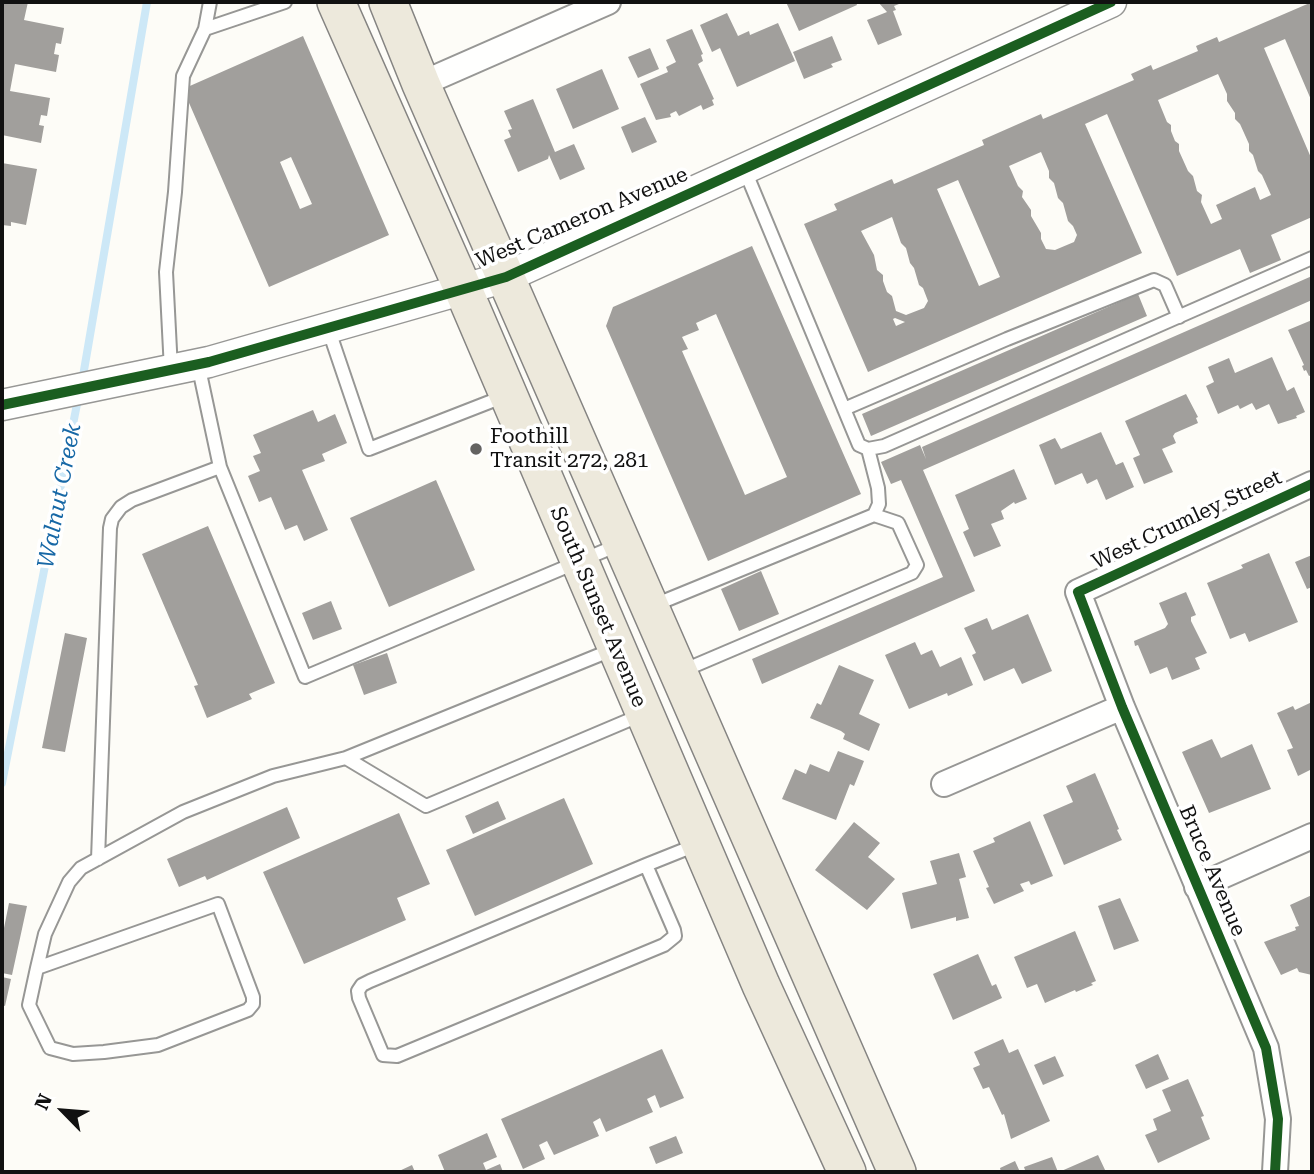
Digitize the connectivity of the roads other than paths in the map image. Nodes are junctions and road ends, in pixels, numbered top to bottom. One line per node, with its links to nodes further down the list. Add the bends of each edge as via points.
1 (210, 2): 7 (lane)
2 (285, 2): 7 (lane)
3 (337, 2): 12 (main road, South Sunset Avenue)
4 (387, 2): 8 (main road)
5 (608, 2): 8 (street)
6 (1111, 2): 9 (street, West Cameron Avenue)
7 (205, 29): 15 (lane, via 183,76 166,272)
8 (421, 84): 11 (main road)
9 (744, 168): 11 (street, West Cameron Avenue); 18 (lane)
10 (1312, 258): 13 (lane)
11 (506, 277): 12 (street, West Cameron Avenue); 23 (main road)
12 (463, 289): 14 (street, West Cameron Avenue); 16 (main road, South Sunset Avenue)
13 (1179, 317): 18 (lane, via 1166,285 1154,280); 19 (lane)
14 (328, 328): 15 (street, West Cameron Avenue); 16 (lane, via 369,449)
15 (193, 365): 17 (street, West Cameron Avenue); 20 (lane)
16 (508, 395): 24 (main road, South Sunset Avenue)
17 (2, 405)
18 (844, 409): 19 (lane, via 859,446)
19 (869, 449): 22 (lane, via 878,488)
20 (220, 467): 24 (lane, via 305,677); 35 (lane, via 132,500 112,519)
21 (1312, 484): 25 (street, West Crumley Street)
22 (874, 515): 26 (lane); 28 (lane, via 898,523 917,565 912,573)
23 (623, 543): 24 (lane); 26 (main road)
24 (579, 562): 27 (main road, South Sunset Avenue)
25 (1078, 592): 29 (street, Bruce Avenue)
26 (651, 606): 28 (main road)
27 (616, 648): 30 (main road, South Sunset Avenue); 31 (lane)
28 (679, 672): 40 (main road)
29 (1122, 707): 32 (street); 37 (street, Bruce Avenue)
30 (644, 714): 31 (lane, via 426,806); 34 (main road, South Sunset Avenue)
31 (346, 758): 35 (lane, via 273,776 183,812)
32 (944, 783)
33 (1312, 836): 37 (street)
34 (700, 843): 36 (lane); 39 (main road, South Sunset Avenue)
35 (98, 859): 38 (lane, via 69,881 45,934)
36 (646, 865): 36 (lane, via 362,985 359,998 383,1055 397,1056 664,946 675,936 674,930)
37 (1197, 887): 41 (street, Bruce Avenue, via 1266,1048 1278,1119)
38 (37, 968): 38 (lane, via 29,1005 50,1048 72,1054 158,1045 248,1010 253,1004 218,904)
39 (847, 1172)
40 (897, 1172)
41 (1275, 1172)

